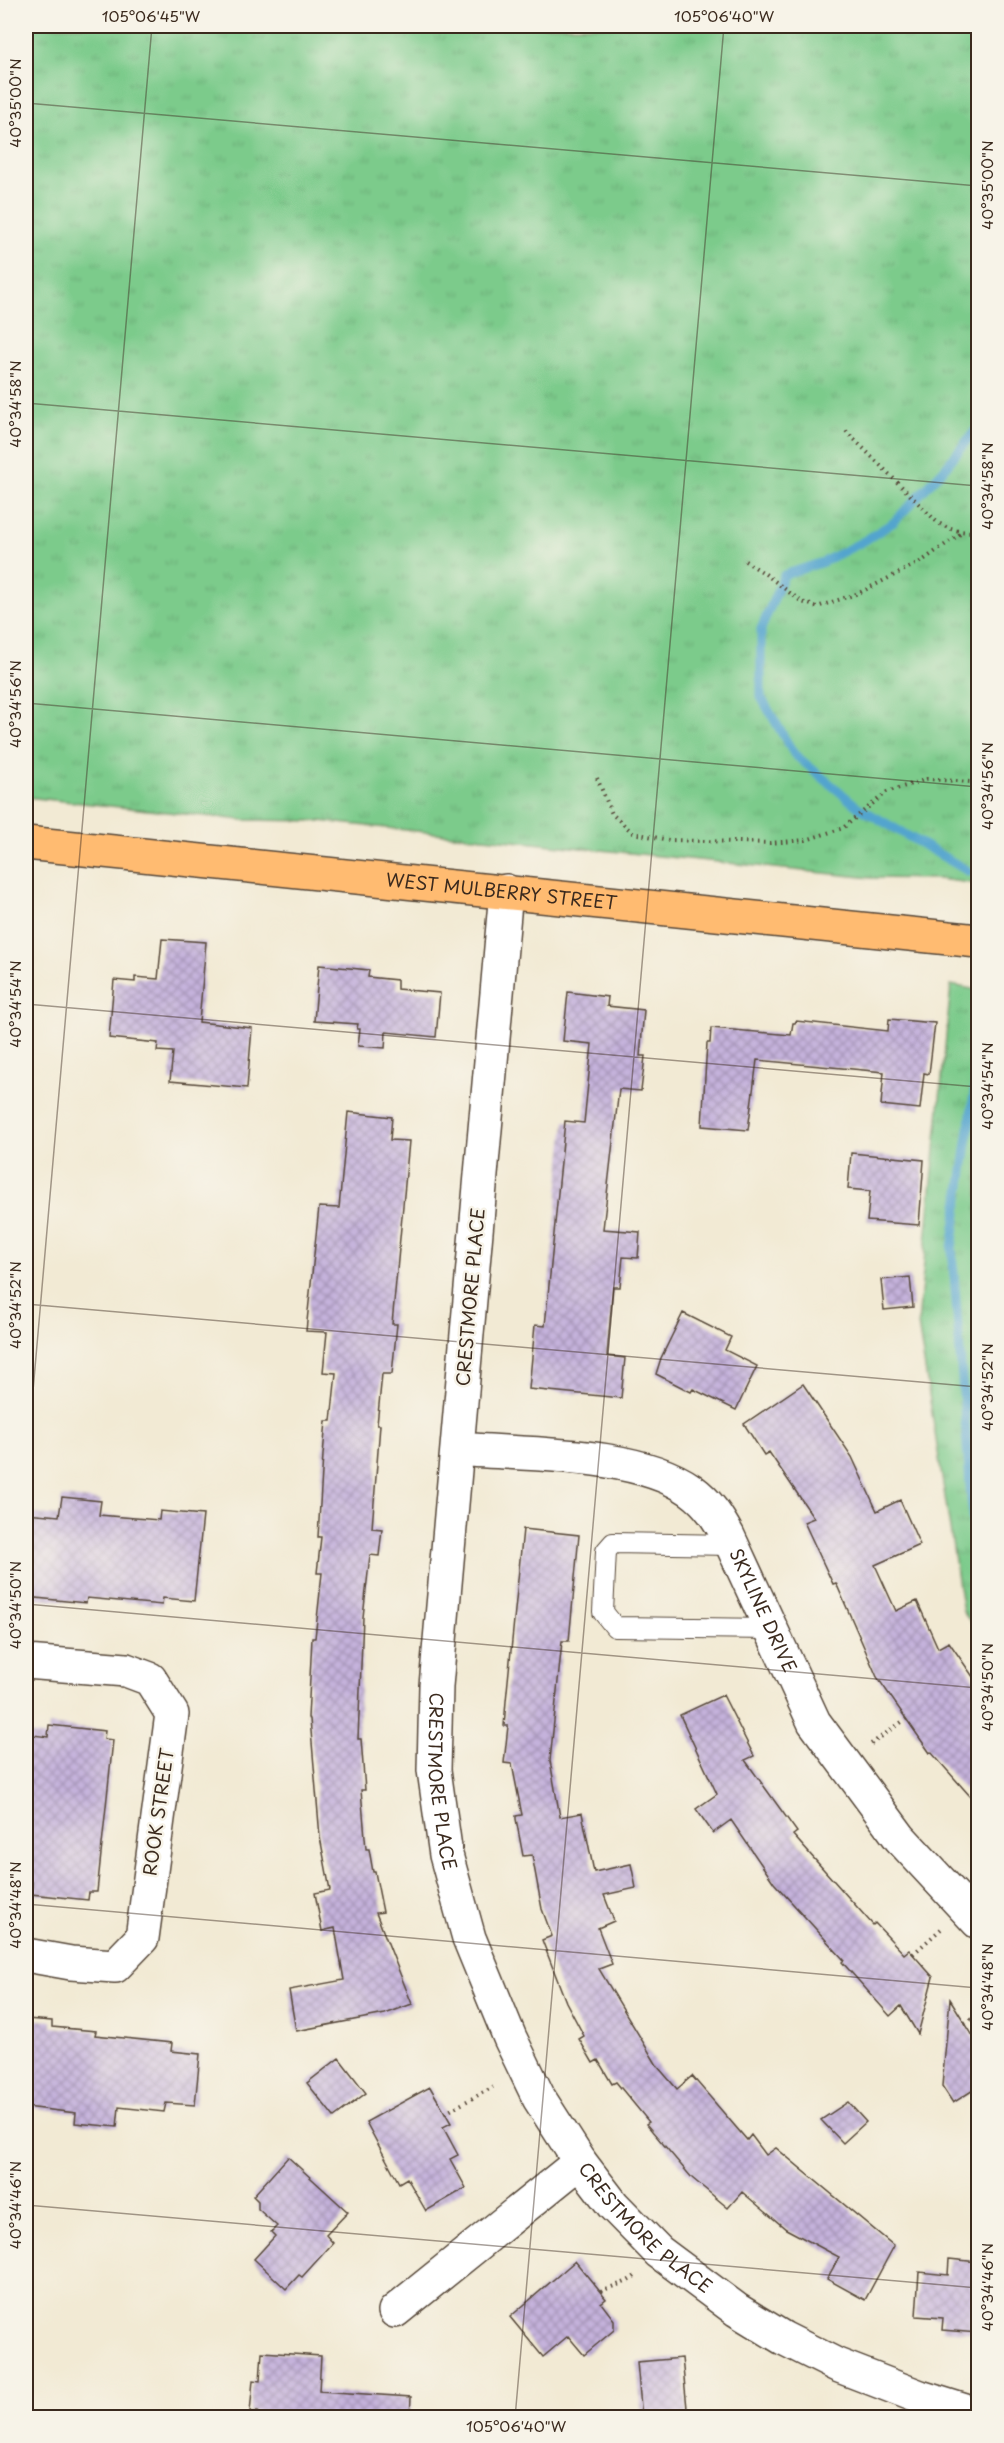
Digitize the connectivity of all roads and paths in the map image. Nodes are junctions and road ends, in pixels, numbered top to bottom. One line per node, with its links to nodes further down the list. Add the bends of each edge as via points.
1 (846, 431): 2 (path, via 936,521 945,528)
2 (963, 532): 3 (path); 4 (path, via 921,561 859,592 817,607 802,602)
3 (978, 532)
4 (745, 561)
5 (597, 778): 6 (path, via 612,814 633,833 669,840 770,843 806,840 843,828 887,792 927,779)
6 (978, 780)
7 (26, 843): 8 (main road, WEST MULBERRY STREET)
8 (506, 891): 9 (main road, WEST MULBERRY STREET); 10 (street, CRESTMORE PLACE)
9 (978, 941)
10 (458, 1449): 11 (street, SKYLINE DRIVE, via 595,1460 654,1472 690,1490 714,1511); 24 (street, CRESTMORE PLACE, via 435,1717 434,1770 446,1855 469,1938 510,2038 539,2097)
11 (732, 1545): 12 (street, SKYLINE DRIVE); 12 (lane, via 613,1543 606,1551 603,1612 615,1627)
12 (771, 1629): 16 (street, SKYLINE DRIVE, via 814,1722 900,1838)
13 (26, 1662): 19 (street, ROOK STREET, via 126,1670 150,1678 172,1714 142,1938 115,1966)
14 (906, 1719): 15 (path)
15 (871, 1744)
16 (978, 1922)
17 (944, 1926): 18 (path)
18 (913, 1954)
19 (26, 1955)
20 (978, 2015): 21 (path)
21 (965, 2024)
22 (493, 2087): 23 (path)
23 (445, 2113)
24 (579, 2162): 27 (street); 28 (street, CRESTMORE PLACE, via 613,2205 659,2252 737,2310 837,2365)
25 (640, 2270): 26 (path, via 623,2285)
26 (601, 2292)
27 (395, 2311)
28 (978, 2415)

